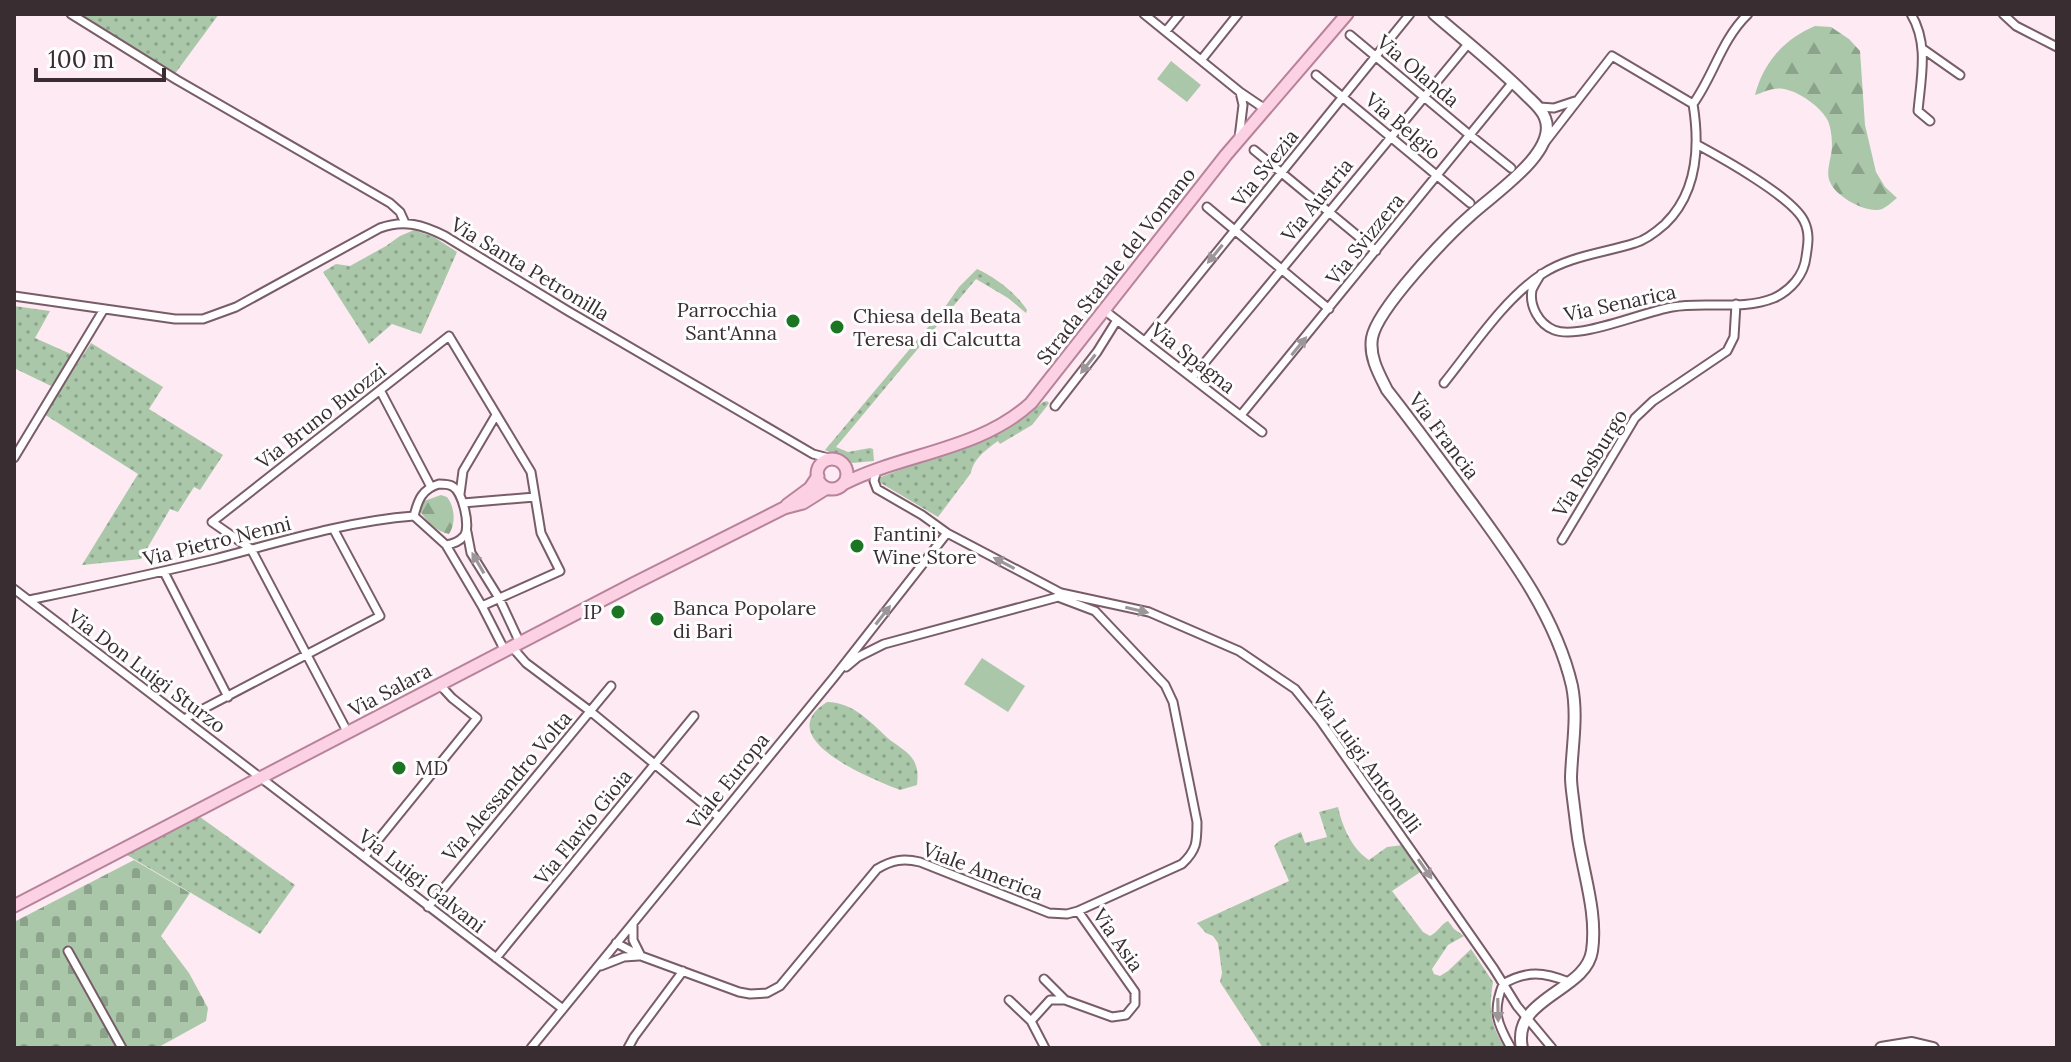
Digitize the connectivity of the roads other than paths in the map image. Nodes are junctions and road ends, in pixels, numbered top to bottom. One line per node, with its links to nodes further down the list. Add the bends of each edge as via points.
1 (71, 14): 44 (street, via 390,203)
2 (1144, 14): 11 (street)
3 (1180, 14): 11 (street)
4 (1238, 14): 17 (street)
5 (1410, 14): 16 (street, Via Svezia)
6 (1434, 14): 13 (main road)
7 (1748, 14): 25 (street, via 1721,49)
8 (1911, 14): 15 (street)
9 (2003, 14): 14 (street)
10 (1346, 15): 27 (main road, Strada Statale del Vomano)
11 (1166, 31): 17 (street)
12 (1350, 35): 16 (street, Via Olanda)
13 (1468, 44): 20 (main road); 23 (street, Via Austria)
14 (2057, 47)
15 (1923, 49): 19 (street); 31 (street, via 1918,111)
16 (1376, 57): 22 (street, Via Svezia); 23 (street, Via Olanda)
17 (1202, 59): 21 (street)
18 (1316, 75): 22 (street, Via Belgio)
19 (1960, 75)
20 (1513, 82): 28 (main road); 32 (street, Via Svizzera)
21 (1240, 92): 26 (street); 27 (street)
22 (1344, 97): 33 (street, Via Belgio); 39 (street, Via Svezia)
23 (1423, 97): 32 (street, Via Olanda); 33 (street, Via Austria)
24 (1577, 100): 25 (street, via 1612,56); 28 (street); 29 (street)
25 (1693, 104): 36 (street)
26 (1243, 105): 30 (street); 34 (street)
27 (1265, 109): 30 (main road, Strada Statale del Vomano)
28 (1542, 112): 29 (street, via 1551,120); 35 (main road)
29 (1565, 116): 35 (street)
30 (1256, 120): 34 (main road, Strada Statale del Vomano)
31 (1930, 121)
32 (1468, 134): 38 (street, Via Olanda); 40 (street, Via Svizzera)
33 (1390, 136): 40 (street, Via Belgio); 43 (street, Via Austria)
34 (1239, 139): 53 (main road, Strada Statale del Vomano)
35 (1544, 144): 114 (main road, Via Francia, via 1411,278 1379,319 1372,353 1387,390 1515,561 1565,661 1576,718 1571,781 1592,909 1592,955)
36 (1696, 144): 48 (street, via 1693,178 1684,200 1657,232); 50 (street, Via Senarica, via 1795,208 1808,232 1805,263 1789,288 1767,300)
37 (1254, 150): 39 (street)
38 (1511, 168)
39 (1282, 172): 43 (street); 45 (street, Via Svezia)
40 (1438, 176): 41 (street, Via Belgio); 46 (street, Via Svizzera)
41 (1470, 203)
42 (1207, 207): 45 (street)
43 (1329, 211): 46 (street); 47 (street, Via Austria)
44 (405, 223): 51 (street, via 380,228 219,315 190,320); 63 (street, Via Santa Petronilla, via 445,236)
45 (1234, 231): 47 (street); 55 (street, Via Svezia, one-way to 55)
46 (1376, 251): 52 (street, Via Svizzera)
47 (1282, 270): 52 (street); 56 (street, Via Austria)
48 (1541, 274): 50 (street, Via Senarica, via 1532,289 1535,310 1539,321 1558,332 1583,331 1672,307); 57 (street, via 1517,293)
49 (14, 296): 51 (street)
50 (1736, 304): 80 (street, Via Rosburgo, via 1734,337 1727,351 1635,418)
51 (104, 309): 64 (street)
52 (1329, 309): 61 (street, Via Svizzera, one-way to 52)
53 (1104, 310): 54 (street, Via Spagna); 59 (main road, Strada Statale del Vomano)
54 (1117, 320): 55 (street, Via Spagna); 59 (street, one-way to 59, via 1057,404)
55 (1145, 341): 56 (street, Via Spagna)
56 (1192, 378): 61 (street, Via Spagna)
57 (1444, 383)
58 (380, 390): 60 (street, Via Bruno Buozzi, via 449,336); 70 (street); 82 (street, Via Bruno Buozzi, via 212,522)
59 (1042, 390): 67 (main road, Strada Statale del Vomano, via 1021,412 992,430)
60 (496, 415): 72 (street, via 463,471); 73 (street, via 531,472)
61 (1241, 415): 62 (street, Via Spagna)
62 (1262, 432)
63 (813, 454): 65 (street, Via Santa Petronilla); 68 (street)
64 (14, 458)
65 (832, 459): 66 (main road); 68 (main road)
66 (846, 468): 67 (main road); 69 (main road)
67 (872, 471): 69 (main road, Strada Statale del Vomano); 79 (street, Via Luigi Antonelli, via 877,489)
68 (818, 472): 71 (main road); 75 (main road, Via Salara, via 810,488)
69 (845, 483): 71 (main road)
70 (431, 487): 72 (street, via 447,484); 76 (street, via 418,499)
71 (827, 488): 75 (main road, Via Salara)
72 (460, 494): 74 (street)
73 (535, 497): 74 (street); 86 (street, via 541,533 560,571)
74 (463, 503): 78 (street)
75 (784, 508): 89 (main road, Via Salara)
76 (414, 516): 77 (street, Via Pietro Nenni); 81 (street)
77 (334, 530): 82 (street, Via Pietro Nenni); 90 (street, via 380,616)
78 (467, 532): 81 (street); 86 (street, one-way to 78, via 471,553)
79 (947, 533): 85 (street, Via Luigi Antonelli, one-way to 79); 91 (street, Viale Europa, one-way to 79)
80 (1562, 540)
81 (446, 545): 88 (street)
82 (251, 549): 83 (street, Via Pietro Nenni); 90 (street)
83 (164, 572): 87 (street, Via Pietro Nenni); 94 (street)
84 (14, 589): 87 (street, Via Don Luigi Sturzo)
85 (1059, 595): 91 (street, via 884,644); 105 (street, Viale America, via 1095,611 1165,685 1197,822 1197,842 1182,864); 115 (street, Via Luigi Antonelli, one-way to 115, via 1149,612 1239,651 1295,689)
86 (499, 598): 88 (street); 89 (street)
87 (29, 601): 97 (street, Via Don Luigi Sturzo)
88 (482, 606): 89 (street)
89 (512, 647): 92 (main road, Via Salara); 95 (street)
90 (308, 656): 94 (street); 98 (street)
91 (835, 676): 101 (street, Viale Europa)
92 (440, 685): 98 (main road, Via Salara); 102 (street, via 477,718)
93 (611, 686): 95 (street, Via Alessandro Volta)
94 (228, 697): 97 (street)
95 (590, 711): 99 (street); 104 (street, Via Alessandro Volta)
96 (694, 716): 99 (street, Via Flavio Gioia)
97 (184, 719): 100 (street, Via Don Luigi Sturzo)
98 (348, 733): 100 (main road, Via Salara)
99 (655, 764): 101 (street); 110 (street, Via Flavio Gioia)
100 (262, 777): 102 (street, Via Luigi Galvani); 103 (main road, Via Salara)
101 (719, 817): 106 (street, Viale Europa)
102 (365, 856): 104 (street, Via Luigi Galvani)
103 (14, 906)
104 (428, 907): 110 (street, Via Luigi Galvani)
105 (1078, 911): 112 (street, Viale America, via 1049,913 906,859 877,869 780,986 767,993 750,994); 117 (street, Via Asia, via 1135,992 1135,1004 1126,1015 1112,1017)
106 (634, 922): 107 (street, Viale Europa); 109 (street, via 633,940)
107 (616, 943): 109 (street, Viale America); 111 (street, Viale Europa)
108 (68, 951): 121 (street)
109 (641, 956): 111 (street); 112 (street, Viale America)
110 (496, 958): 118 (street, Via Luigi Galvani)
111 (596, 968): 118 (street, Viale Europa)
112 (683, 971): 123 (street)
113 (1044, 979): 117 (street, Via Asia)
114 (1569, 982): 115 (street, via 1537,973); 119 (main road)
115 (1503, 984): 119 (street, Via Luigi Antonelli); 125 (street, one-way to 125, via 1495,1008)
116 (1009, 1000): 120 (street)
117 (1065, 1000): 120 (street, via 1050,1000)
118 (563, 1009): 122 (street, Viale Europa)
119 (1526, 1018): 126 (main road); 127 (street, Via Luigi Antonelli)
120 (1031, 1021): 124 (street)
121 (122, 1048)
122 (531, 1048)
123 (628, 1048)
124 (1045, 1048)
125 (1511, 1048)
126 (1522, 1048)
127 (1552, 1048)
128 (1881, 1048): 129 (main road, via 1912,1043)
129 (1933, 1048)

